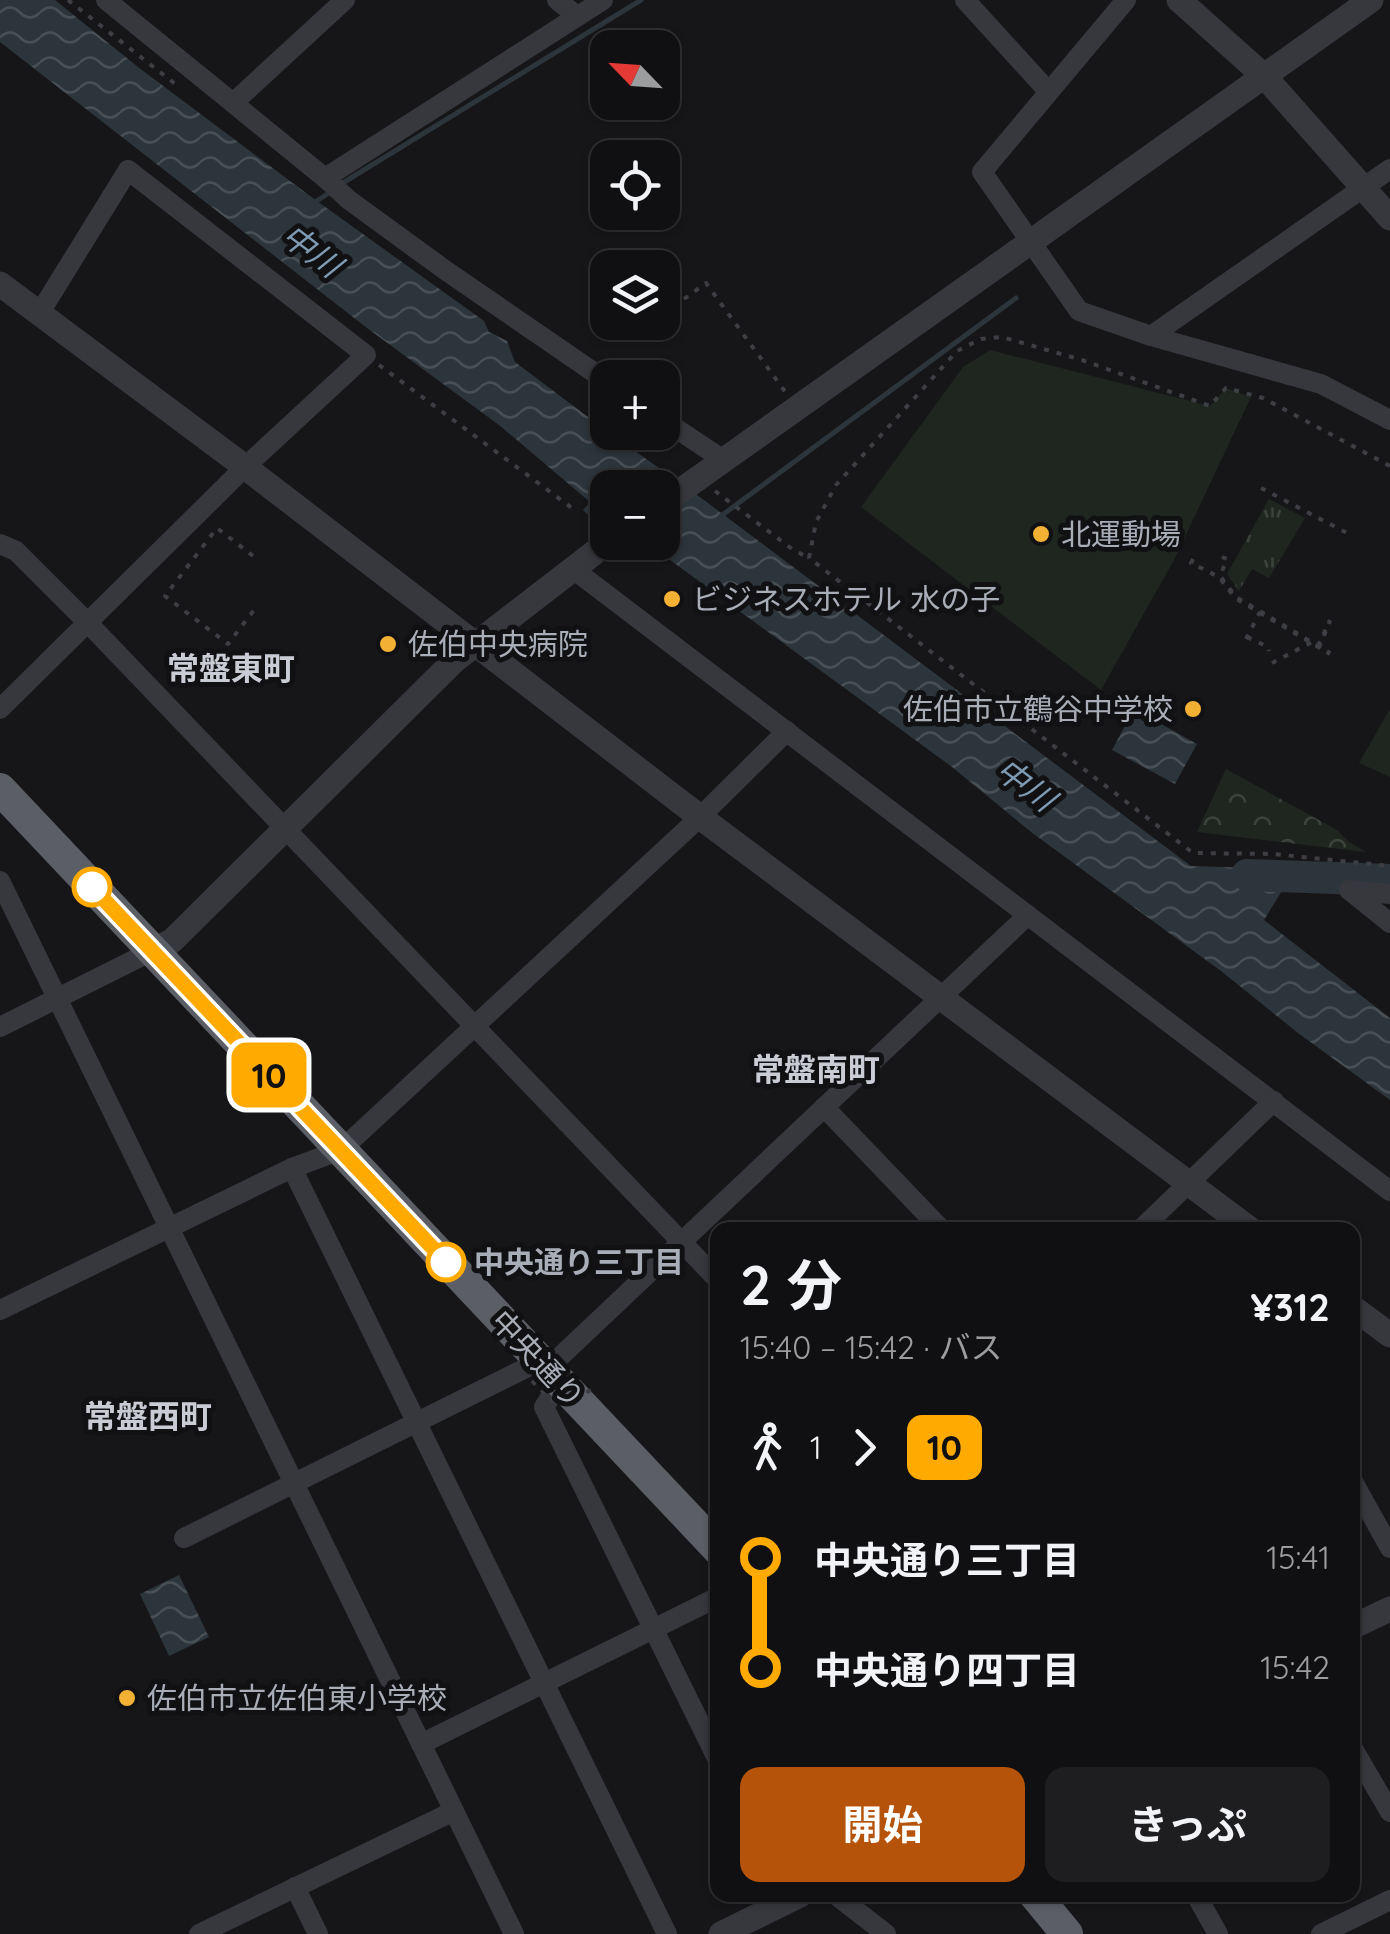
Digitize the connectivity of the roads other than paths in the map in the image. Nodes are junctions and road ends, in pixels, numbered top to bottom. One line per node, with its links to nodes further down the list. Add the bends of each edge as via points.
1 (106, 0): 12 (street)
2 (344, 0): 12 (street)
3 (558, 0): 9 (street)
4 (603, 0): 9 (street)
5 (965, 0): 11 (street)
6 (1126, 0): 11 (street)
7 (1179, 0): 10 (street)
8 (1371, 0): 10 (street)
9 (577, 16): 14 (street)
10 (1264, 76): 15 (street); 17 (street)
11 (1048, 91): 17 (street, via 982,172)
12 (233, 102): 14 (street)
13 (1390, 169): 15 (street)
14 (332, 185): 21 (street)
15 (1364, 188): 16 (street); 20 (street)
16 (1390, 218)
17 (1030, 244): 20 (street, via 1079,311); 24 (street)
18 (0, 284): 19 (street)
19 (39, 314): 25 (street); 25 (street, via 128,170 366,355)
20 (1150, 336): 22 (street, via 1321,384)
21 (590, 370)
22 (1390, 420)
23 (680, 430): 24 (street)
24 (725, 461): 26 (street)
25 (245, 467): 30 (street); 31 (street)
26 (680, 492)
27 (0, 544): 30 (street, via 16,551)
28 (590, 556): 29 (street)
29 (573, 569): 31 (street); 33 (street)
30 (88, 623): 32 (street); 36 (street)
31 (475, 643): 35 (street); 36 (street)
32 (0, 709)
33 (787, 731): 35 (street); 39 (street)
34 (0, 789): 41 (highway, 中央通り)
35 (700, 817): 42 (street); 44 (street)
36 (286, 830): 41 (street, via 172,941); 44 (street)
37 (0, 880): 43 (street)
38 (1390, 894): 40 (street, via 1349,890)
39 (1028, 915): 42 (street); 46 (street)
40 (1390, 922)
41 (152, 951): 43 (street); 48 (highway, 中央通り)
42 (939, 997): 47 (street); 50 (street)
43 (57, 1000): 45 (street); 55 (street)
44 (474, 1026): 48 (street); 56 (street)
45 (0, 1027)
46 (1274, 1101): 50 (street); 51 (street)
47 (824, 1108): 52 (street); 56 (street)
48 (340, 1150): 49 (street); 61 (highway, 中央通り)
49 (292, 1168): 55 (street); 62 (street)
50 (1190, 1183): 53 (street); 54 (street)
51 (1390, 1191)
52 (934, 1222)
53 (1149, 1222)
54 (1241, 1222)
55 (169, 1229): 58 (street); 63 (street)
56 (681, 1242): 57 (street); 61 (street)
57 (710, 1272)
58 (0, 1310)
59 (1360, 1313): 60 (street)
60 (1390, 1335)
61 (545, 1373): 62 (street); 66 (highway, 中央通り); 71 (street, via 544,1407)
62 (416, 1422): 63 (street); 72 (street)
63 (293, 1483): 65 (street); 73 (street)
64 (1360, 1494): 67 (street)
65 (184, 1538)
66 (710, 1541)
67 (1390, 1548)
68 (710, 1601): 71 (street)
69 (1390, 1609): 70 (street)
70 (1360, 1622)
71 (654, 1629): 72 (street); 74 (street)
72 (543, 1681): 73 (street); 88 (street)
73 (420, 1744): 76 (street)
74 (710, 1744)
75 (1360, 1761): 77 (street)
76 (454, 1811): 78 (street); 87 (street)
77 (1390, 1812)
78 (295, 1888): 84 (street); 86 (street)
79 (1390, 1900): 93 (street)
80 (786, 1902): 89 (street)
81 (845, 1902): 90 (street)
82 (1041, 1902): 91 (highway)
83 (1200, 1902): 92 (street)
84 (223, 1929): 85 (street)
85 (199, 1934)
86 (318, 1934)
87 (514, 1934)
88 (666, 1934)
89 (721, 1934)
90 (886, 1934)
91 (1067, 1934)
92 (1218, 1934)
93 (1321, 1934)

